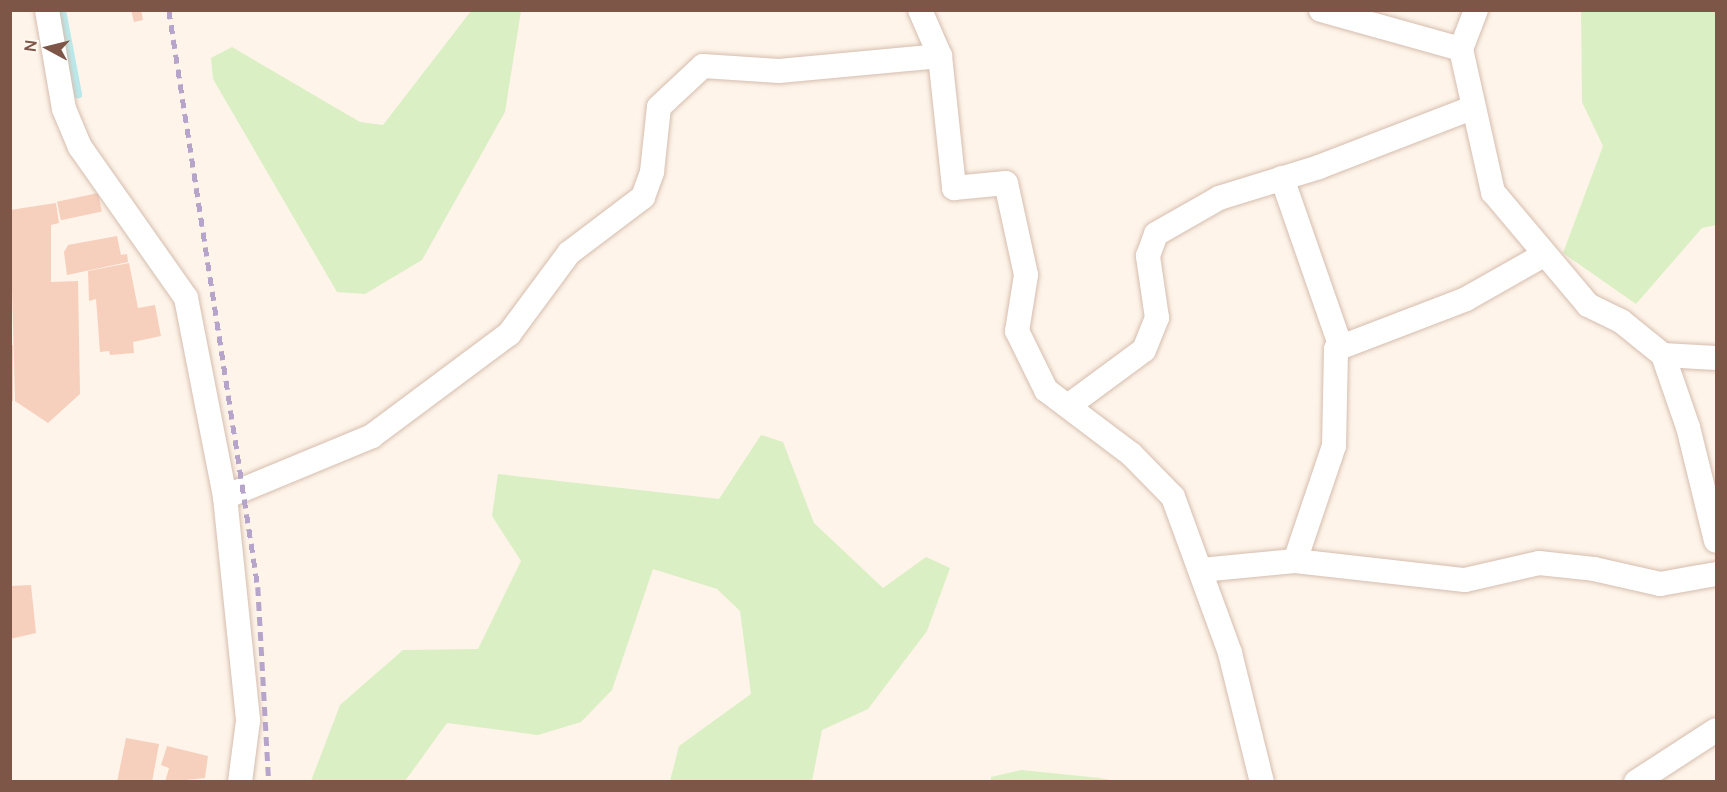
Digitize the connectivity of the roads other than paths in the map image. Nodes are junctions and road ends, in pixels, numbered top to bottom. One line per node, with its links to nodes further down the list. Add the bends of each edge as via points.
1 (47, 10): 14 (street, via 64,109 80,147 186,298)
2 (920, 10): 6 (street)
3 (1321, 10): 5 (street)
4 (1476, 10): 5 (street)
5 (1461, 49): 7 (street)
6 (940, 56): 13 (street, via 954,188 1006,183 1026,275 1017,330 1046,390); 14 (street, via 779,71 703,66 659,107 652,172 643,197 569,254 509,334 372,436)
7 (1472, 108): 8 (street); 9 (street, via 1493,192)
8 (1282, 178): 10 (street); 13 (street, via 1219,198 1156,234 1148,256 1157,318 1144,350)
9 (1542, 256): 10 (street, via 1466,300); 11 (street, via 1588,305 1621,321)
10 (1341, 347): 16 (street, via 1336,349 1334,446)
11 (1663, 355): 12 (street); 15 (street, via 1688,427)
12 (1716, 358)
13 (1068, 406): 17 (street, via 1131,454 1173,496)
14 (225, 497): 20 (street, via 248,721)
15 (1716, 541)
16 (1295, 561): 17 (street); 18 (street, via 1465,580 1539,563 1594,569 1660,585)
17 (1201, 570): 21 (street, via 1230,653)
18 (1716, 574)
19 (1716, 730): 22 (street)
20 (240, 782)
21 (1262, 782)
22 (1636, 782)

